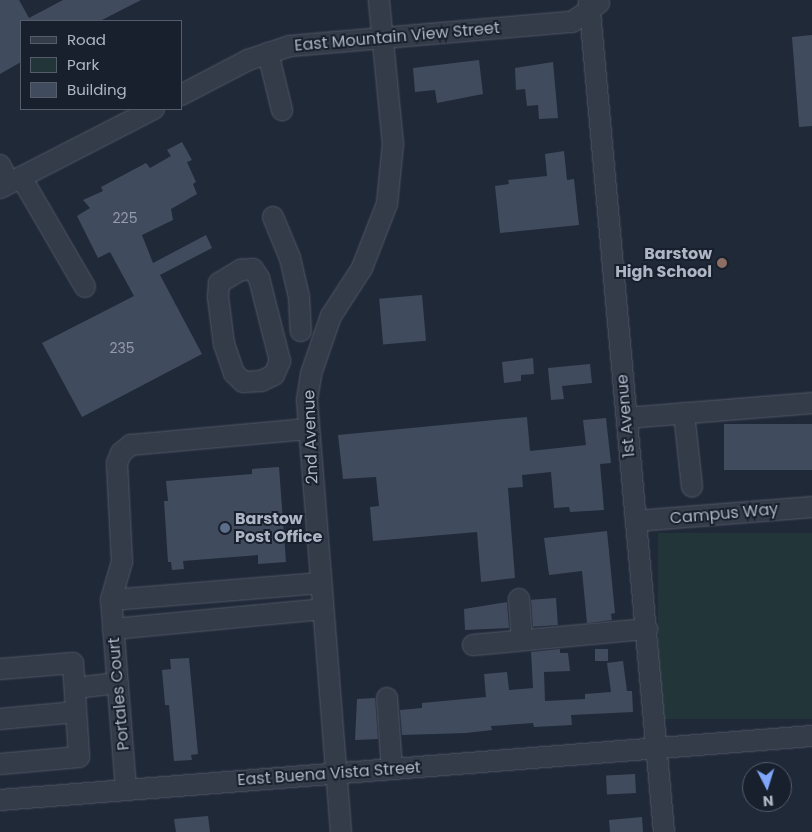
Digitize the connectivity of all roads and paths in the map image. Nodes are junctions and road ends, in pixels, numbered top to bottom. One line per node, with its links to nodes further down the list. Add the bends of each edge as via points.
1 (379, 0): 3 (street, 2nd Avenue)
2 (594, 3): 3 (street, East Mountain View Street, via 572,22); 17 (street, 1st Avenue)
3 (382, 38): 4 (street, East Mountain View Street, via 290,46); 14 (street, 2nd Avenue, via 393,144 387,204 362,268 331,316)
4 (268, 53): 5 (street, East Mountain View Street); 7 (street)
5 (182, 94)
6 (152, 110): 9 (street)
7 (282, 110)
8 (0, 165): 9 (street)
9 (10, 183): 11 (street)
10 (273, 217): 12 (street, via 290,258 299,297)
11 (85, 287)
12 (301, 331): 13 (street); 14 (street)
13 (274, 332): 13 (street, via 259,278 253,269 241,270 219,282 224,344 234,373 243,382 261,381 274,375 280,360)
14 (324, 334): 18 (street, 2nd Avenue, via 309,386)
15 (812, 404): 16 (street)
16 (684, 414): 17 (street); 19 (street)
17 (626, 418): 21 (street, 1st Avenue)
18 (308, 429): 22 (street, 2nd Avenue); 24 (street, via 131,445 121,453 117,474 122,562)
19 (692, 487)
20 (812, 507): 21 (street, Campus Way)
21 (636, 522): 27 (street, 1st Avenue)
22 (320, 583): 24 (street); 25 (street, 2nd Avenue)
23 (519, 599): 28 (street)
24 (111, 600): 26 (street, Portales Court)
25 (322, 609): 26 (street); 40 (street, 2nd Avenue)
26 (114, 629): 31 (street, Portales Court)
27 (647, 629): 28 (street); 37 (street, 1st Avenue)
28 (522, 640): 29 (street)
29 (473, 644)
30 (0, 669): 32 (street, via 73,663)
31 (118, 683): 32 (street); 41 (street, Portales Court)
32 (75, 688): 34 (street)
33 (387, 698): 39 (street)
34 (76, 712): 35 (street); 38 (street, via 79,757)
35 (0, 719)
36 (812, 736): 37 (street, East Buena Vista Street)
37 (658, 748): 39 (street, East Buena Vista Street); 44 (street, 1st Avenue)
38 (0, 764)
39 (392, 769): 40 (street, East Buena Vista Street)
40 (337, 774): 41 (street, East Buena Vista Street); 43 (street, 2nd Avenue)
41 (126, 789): 42 (street, East Buena Vista Street)
42 (0, 800)
43 (341, 832)
44 (664, 832)

